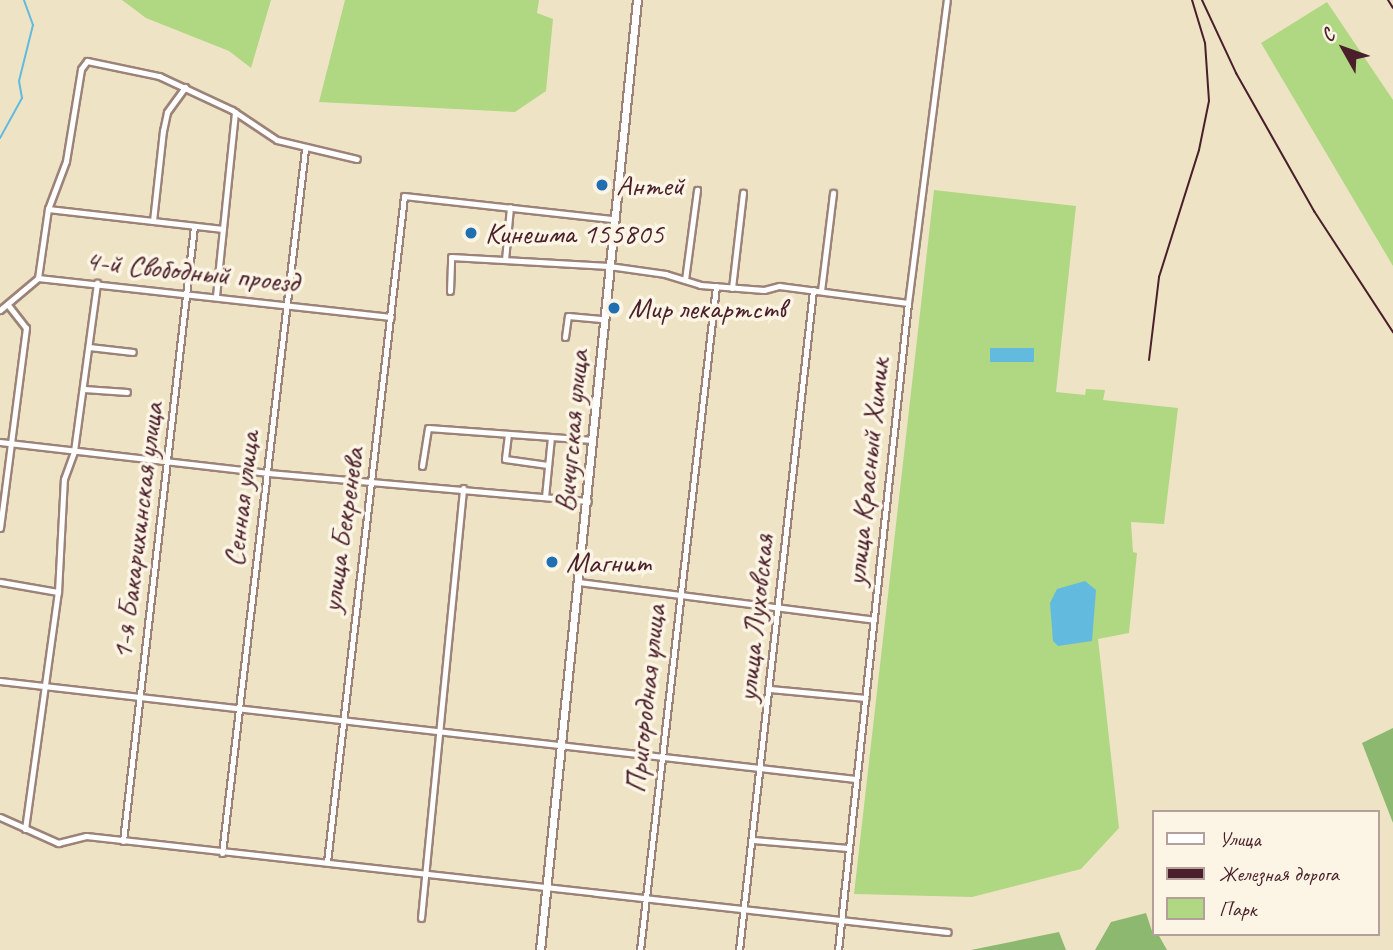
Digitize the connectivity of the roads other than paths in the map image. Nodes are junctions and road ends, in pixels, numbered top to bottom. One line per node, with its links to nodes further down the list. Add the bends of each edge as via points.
1 (637, 0): 12 (main road, Вичугская улица)
2 (947, 0): 28 (street, улица Красный Химик)
3 (185, 86): 4 (street); 11 (street, via 92,59 81,69 66,161); 13 (street, via 165,121)
4 (235, 112): 5 (street, via 271,137); 15 (street)
5 (305, 150): 6 (street); 29 (street, Сенная улица)
6 (357, 159)
7 (697, 190): 19 (street)
8 (743, 193): 22 (street)
9 (833, 193): 25 (street)
10 (510, 207): 12 (street); 16 (street); 32 (street, улица Бекренева, via 404,196)
11 (48, 209): 13 (street); 18 (street)
12 (614, 219): 17 (main road, Вичугская улица)
13 (153, 221): 14 (street)
14 (194, 226): 15 (street); 26 (street, 1-я Бакарихинская улица)
15 (223, 229): 27 (street)
16 (505, 260): 17 (street); 24 (street, via 452,257)
17 (609, 267): 19 (street); 33 (main road, Вичугская улица)
18 (38, 278): 20 (street, 4-й Свободный проезд); 30 (street)
19 (685, 280): 21 (street)
20 (97, 283): 26 (street, 4-й Свободный проезд); 35 (street)
21 (716, 286): 22 (street); 57 (street, Пригородная улица)
22 (732, 288): 23 (street)
23 (813, 290): 25 (street); 58 (street, улица Луховская)
24 (450, 291)
25 (821, 291): 28 (street)
26 (186, 293): 27 (street, 4-й Свободный проезд); 45 (street, 1-я Бакарихинская улица)
27 (216, 296): 29 (street, 4-й Свободный проезд)
28 (908, 303): 59 (street, улица Красный Химик)
29 (286, 304): 32 (street, 4-й Свободный проезд); 48 (street, Сенная улица)
30 (8, 305): 31 (street); 43 (street, via 26,328)
31 (0, 310)
32 (391, 317): 49 (street, улица Бекренева)
33 (604, 319): 34 (street, via 568,316); 41 (main road, Вичугская улица)
34 (565, 337)
35 (89, 347): 36 (street); 37 (street)
36 (133, 352)
37 (84, 389): 38 (street); 44 (street)
38 (127, 392)
39 (508, 434): 40 (street); 46 (street, via 505,459); 47 (street, via 428,428)
40 (551, 437): 41 (street); 46 (street)
41 (593, 440): 52 (main road, Вичугская улица)
42 (0, 442): 43 (street)
43 (12, 443): 44 (street); 53 (street)
44 (74, 451): 45 (street); 56 (street, via 64,480)
45 (168, 463): 48 (street); 64 (street, 1-я Бакарихинская улица)
46 (548, 465): 51 (street)
47 (422, 466)
48 (268, 473): 49 (street); 65 (street, Сенная улица)
49 (371, 481): 50 (street); 66 (street, улица Бекренева)
50 (463, 488): 51 (street); 67 (street)
51 (545, 496): 52 (street)
52 (588, 501): 55 (main road, Вичугская улица)
53 (0, 528)
54 (0, 582): 56 (street)
55 (579, 582): 57 (street); 68 (main road, Вичугская улица)
56 (58, 592): 61 (street)
57 (677, 595): 58 (street); 69 (street, Пригородная улица)
58 (779, 607): 59 (street); 62 (street, улица Луховская)
59 (874, 620): 63 (street, улица Красный Химик)
60 (0, 681): 61 (street)
61 (45, 686): 64 (street); 73 (street)
62 (770, 689): 63 (street); 70 (street, улица Луховская)
63 (866, 698): 71 (street, улица Красный Химик)
64 (140, 700): 65 (street); 75 (street, 1-я Бакарихинская улица)
65 (239, 711): 66 (street); 77 (street, Сенная улица)
66 (341, 722): 67 (street); 78 (street, улица Бекренева)
67 (439, 733): 68 (street); 79 (street)
68 (561, 744): 69 (street); 80 (main road, Вичугская улица)
69 (663, 756): 70 (street); 81 (street, Пригородная улица)
70 (761, 766): 71 (street); 74 (street, улица Луховская)
71 (855, 779): 76 (street, улица Красный Химик)
72 (0, 817): 73 (street)
73 (25, 830): 75 (street, via 58,843 86,835)
74 (753, 840): 76 (street); 82 (street, улица Луховская)
75 (123, 841): 77 (street)
76 (848, 848): 84 (street, улица Красный Химик)
77 (222, 853): 78 (street)
78 (327, 862): 79 (street)
79 (428, 872): 80 (street); 83 (street)
80 (546, 887): 81 (street); 86 (main road, Вичугская улица)
81 (646, 898): 82 (street); 87 (street, Пригородная улица)
82 (742, 912): 84 (street); 88 (street, улица Луховская)
83 (421, 918)
84 (841, 922): 85 (street); 89 (street, улица Красный Химик)
85 (948, 932)
86 (540, 950)
87 (640, 950)
88 (739, 950)
89 (838, 950)

